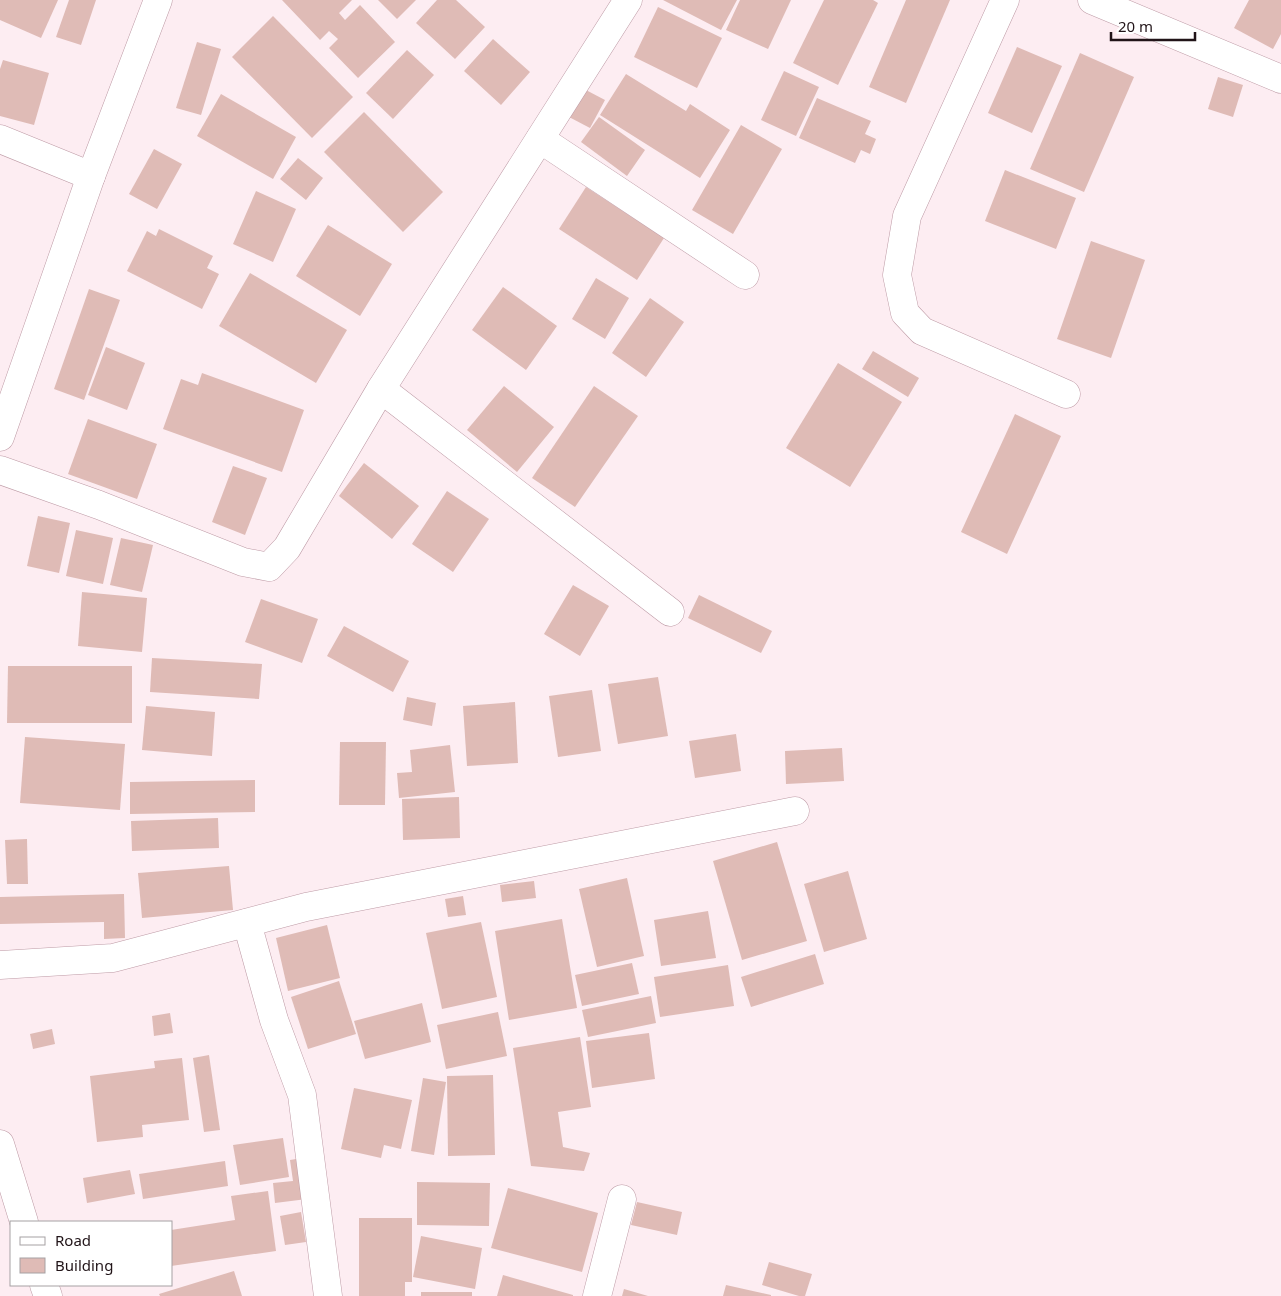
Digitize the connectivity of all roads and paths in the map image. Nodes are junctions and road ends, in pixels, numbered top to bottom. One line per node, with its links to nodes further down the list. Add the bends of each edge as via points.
1 (158, 0): 8 (street)
2 (628, 0): 7 (street)
3 (1005, 0): 11 (street, via 907,216 897,275 905,313 922,331)
4 (1092, 0): 5 (street)
5 (1281, 79)
6 (0, 139): 8 (street)
7 (540, 139): 9 (street); 10 (street)
8 (91, 176): 12 (street)
9 (745, 275)
10 (382, 389): 13 (street, via 287,548 269,567 243,562); 14 (street)
11 (1066, 394)
12 (0, 438)
13 (0, 470)
14 (670, 612)
15 (795, 811): 16 (street, via 306,907)
16 (247, 923): 17 (street, via 113,958); 21 (street, via 274,1020 302,1095)
17 (0, 965)
18 (0, 1144): 20 (street)
19 (622, 1199): 22 (street)
20 (24, 1221)
21 (328, 1296)
22 (598, 1296)

